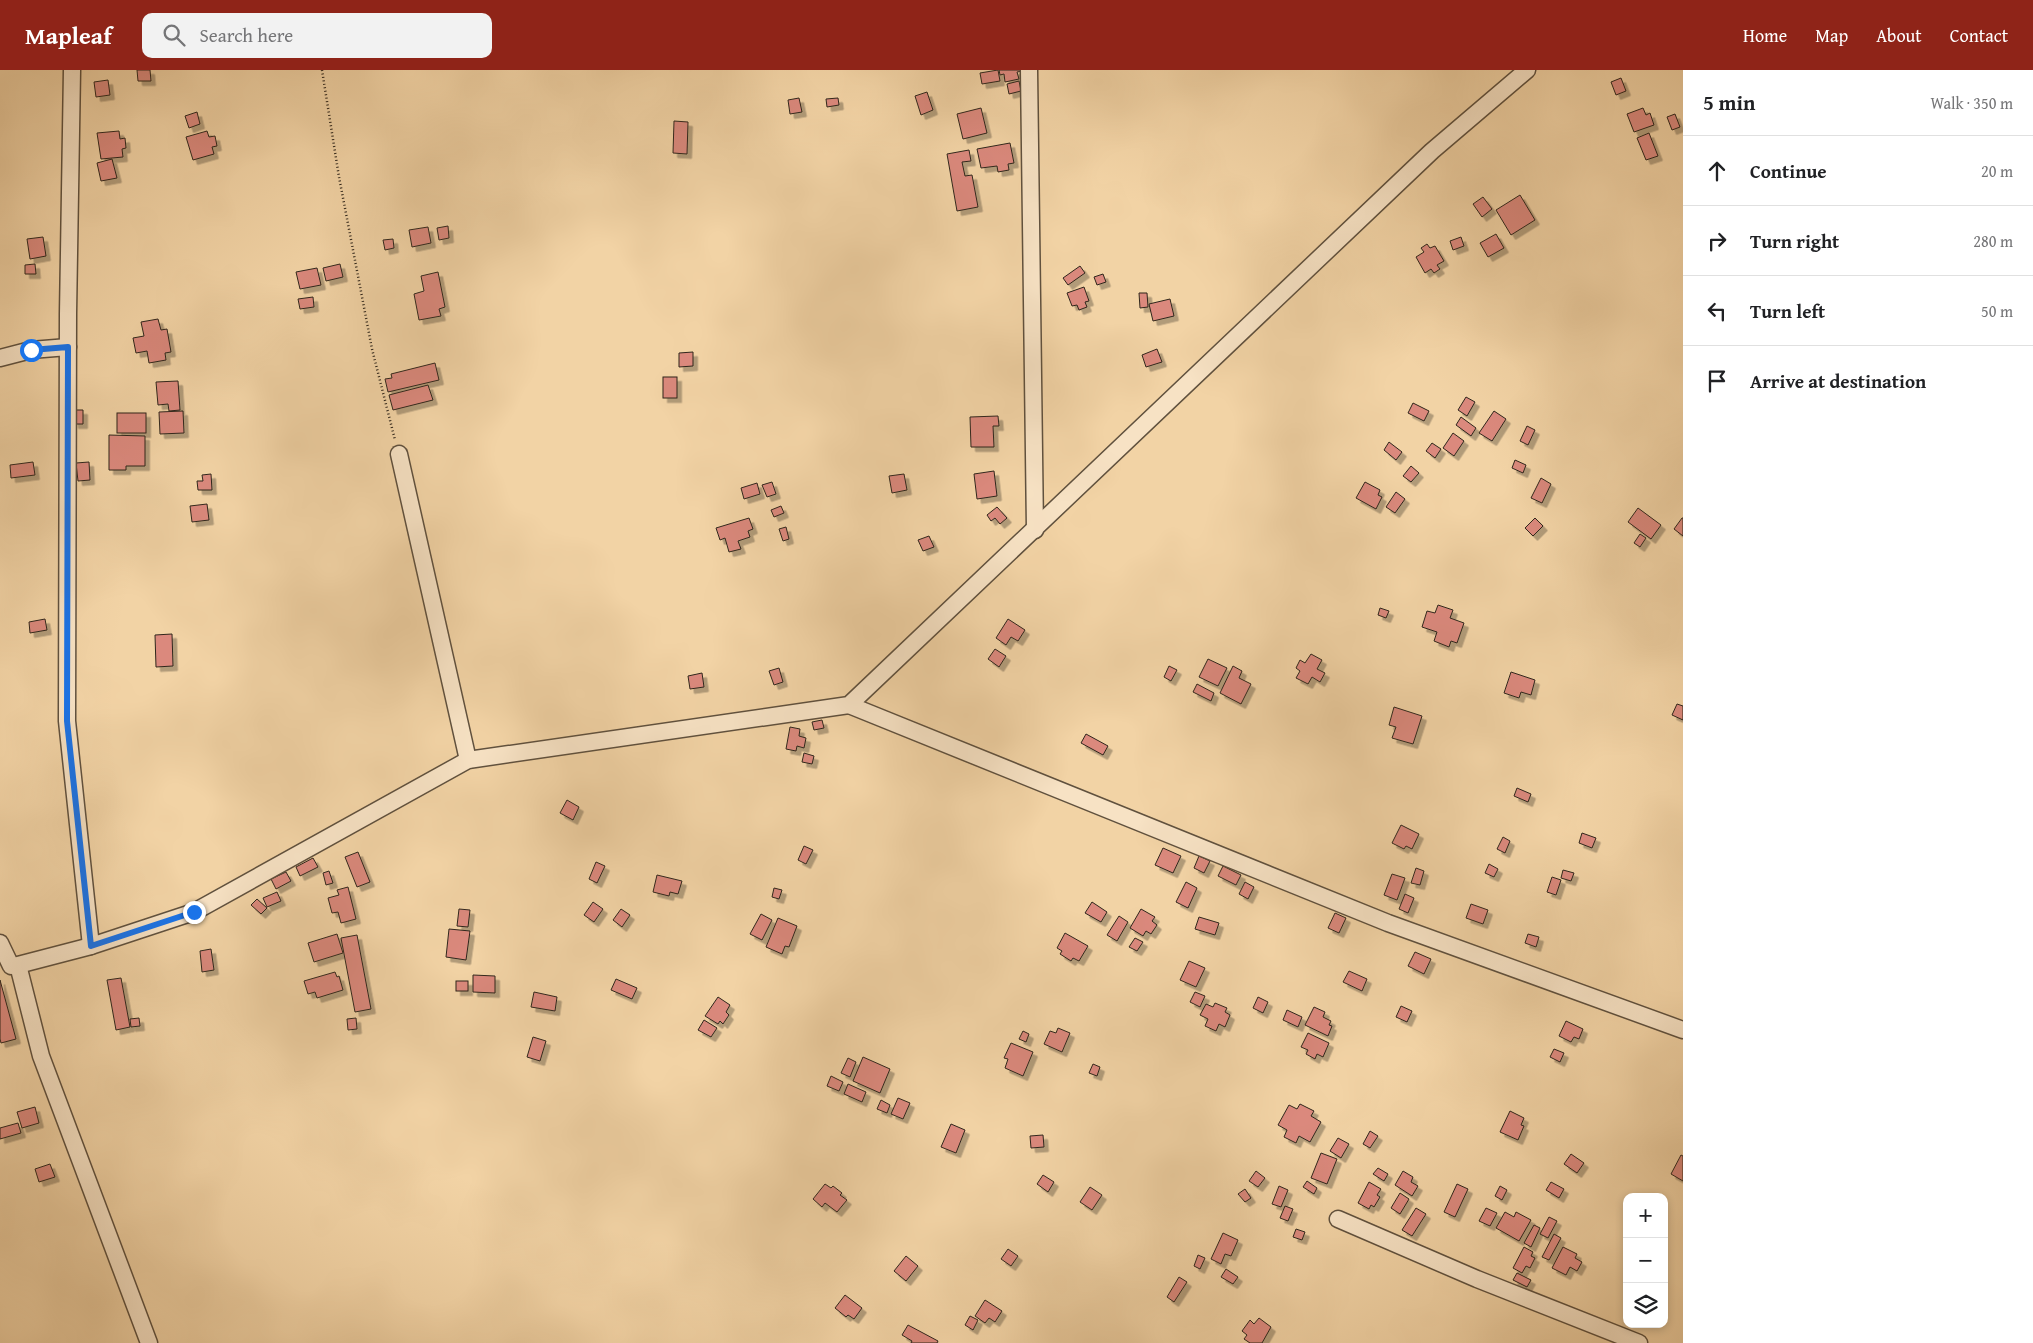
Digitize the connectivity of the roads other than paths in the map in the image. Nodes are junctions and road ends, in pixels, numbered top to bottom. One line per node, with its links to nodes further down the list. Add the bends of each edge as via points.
1 (72, 70): 4 (street)
2 (1029, 70): 7 (street)
3 (1527, 70): 7 (street, via 1432,151)
4 (68, 347): 5 (street, via 31,350); 11 (street, via 67,721)
5 (0, 358)
6 (398, 454): 9 (street)
7 (1035, 530): 8 (street)
8 (849, 706): 9 (street); 13 (street, via 1388,923)
9 (468, 760): 11 (street, via 194,912)
10 (0, 943): 12 (street)
11 (91, 946): 12 (street)
12 (10, 966): 15 (street)
13 (1683, 1030)
14 (1338, 1219): 16 (street, via 1494,1286)
15 (149, 1343)
16 (1639, 1343)

